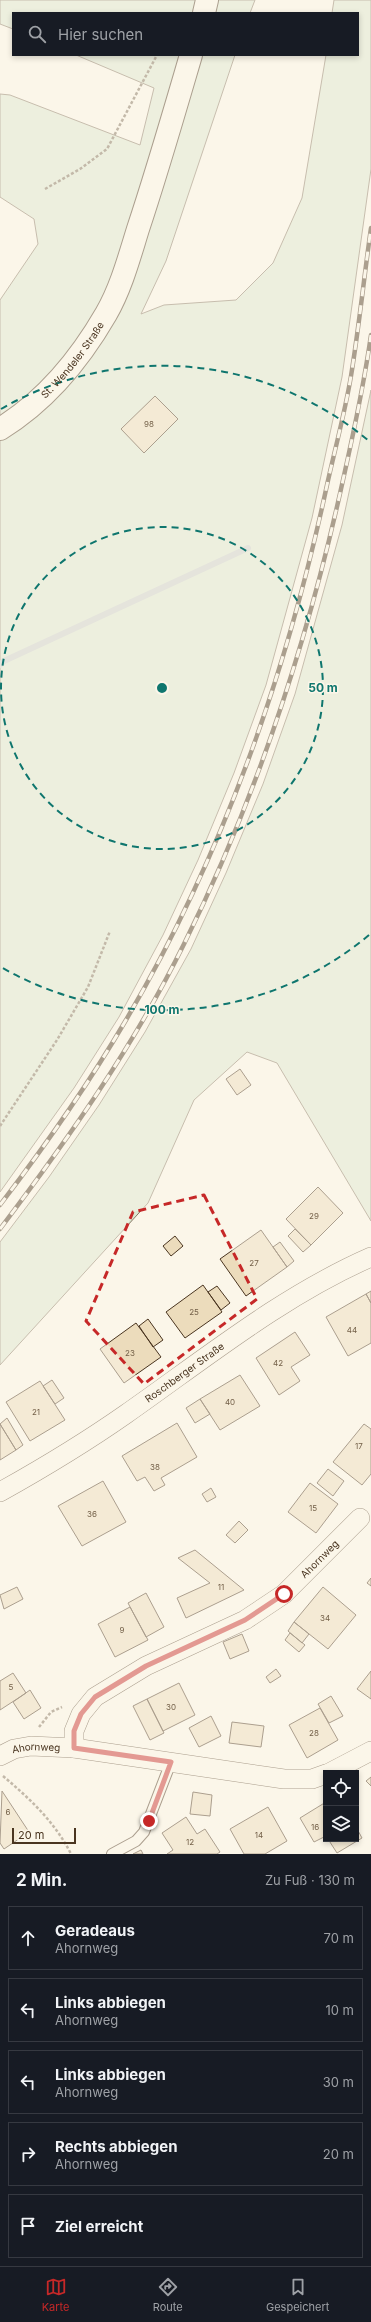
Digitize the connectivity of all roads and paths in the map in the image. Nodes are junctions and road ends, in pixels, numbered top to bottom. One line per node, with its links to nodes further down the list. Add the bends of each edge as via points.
1 (207, 0): 2 (main road)
2 (204, 12)
3 (156, 56): 5 (path, via 107,149 80,169)
4 (191, 56): 6 (main road, St. Wendeler Straße, via 160,163 123,274 107,313 88,343 56,383 18,418)
5 (45, 189)
6 (0, 429)
7 (110, 931): 8 (path, via 88,987 57,1040)
8 (0, 1126)
9 (371, 1257): 10 (street, Roschberger Straße, via 331,1274 281,1304 125,1415)
10 (0, 1492)
11 (360, 1518): 12 (street, Ahornweg, via 284,1594 245,1620 146,1666 95,1697 74,1731)
12 (74, 1748): 14 (street, Ahornweg, via 31,1746 14,1749); 15 (street, Ahornweg)
13 (371, 1750): 16 (street)
14 (0, 1756)
15 (171, 1762): 18 (street, Ahornweg, via 284,1779 312,1779); 20 (lane, via 144,1832 136,1840)
16 (334, 1770)
17 (0, 1773): 19 (path, via 33,1801 55,1827)
18 (323, 1775)
19 (72, 1854)
20 (112, 1854)

